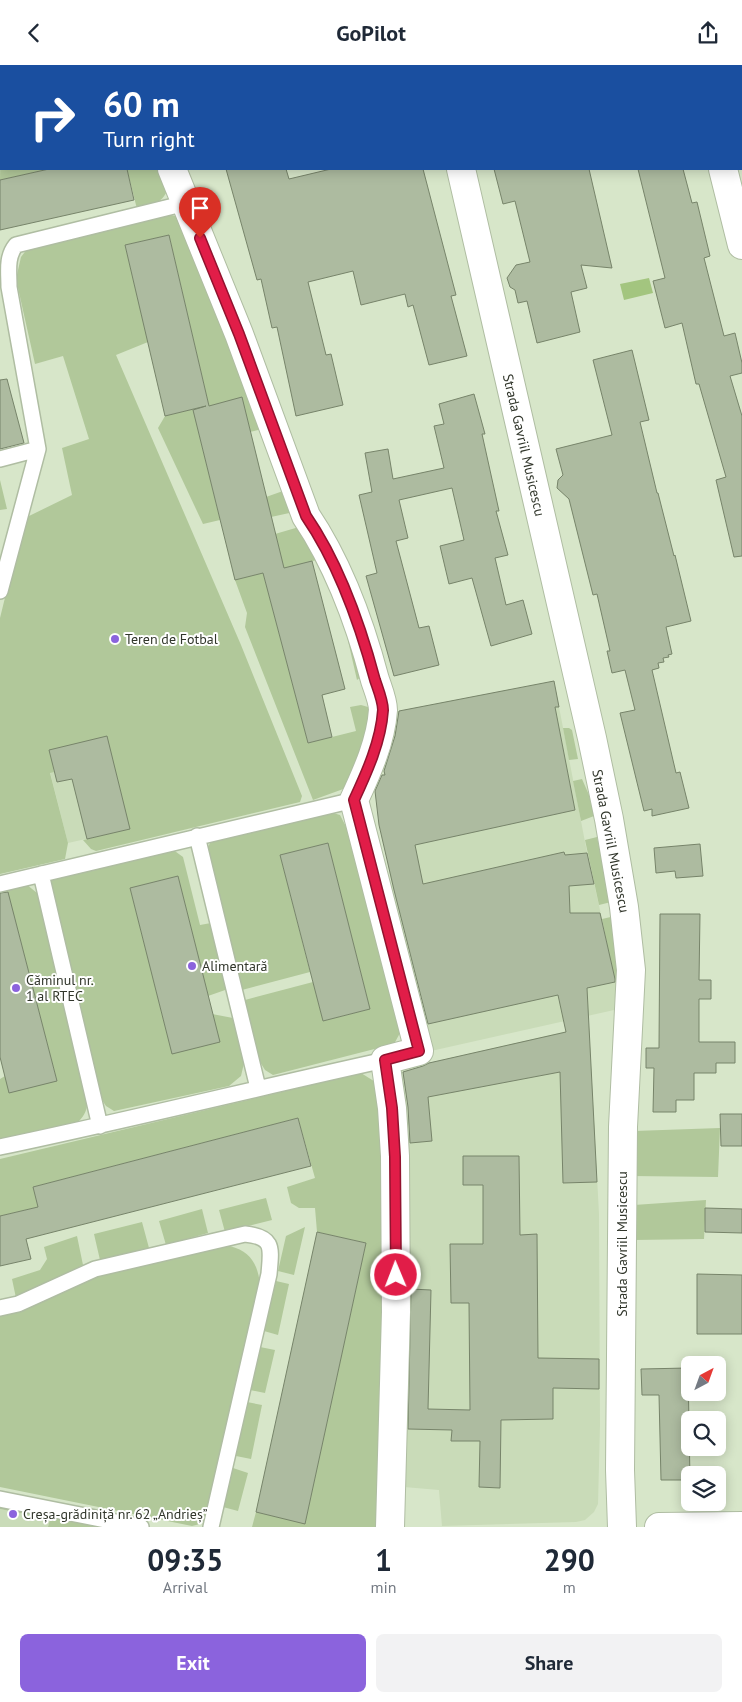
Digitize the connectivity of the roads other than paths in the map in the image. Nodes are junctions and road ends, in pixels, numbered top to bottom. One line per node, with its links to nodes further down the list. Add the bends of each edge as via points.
1 (172, 170): 4 (street)
2 (462, 170): 24 (street, Strada Gavriil Musicescu, via 592,738 627,924 630,970 623,1127)
3 (723, 170): 5 (street)
4 (186, 203): 6 (lane, via 16,245 11,252 9,287); 9 (street, via 239,334 306,516 322,541 366,644 383,708 378,739)
5 (742, 245)
6 (38, 449): 7 (lane); 8 (lane)
7 (0, 459)
8 (0, 591)
9 (354, 800): 10 (lane); 13 (street, via 419,1051)
10 (197, 836): 11 (lane); 14 (lane)
11 (41, 874): 12 (lane); 15 (lane)
12 (0, 884)
13 (385, 1060): 14 (lane); 23 (street, via 395,1157 396,1312)
14 (258, 1088): 15 (lane)
15 (100, 1126): 16 (lane)
16 (0, 1147)
17 (0, 1308): 22 (lane, via 18,1304 95,1269 245,1234 260,1236 268,1243 271,1253 269,1274)
18 (0, 1499): 21 (lane)
19 (692, 1526): 20 (street); 25 (street)
20 (742, 1526)
21 (141, 1527)
22 (212, 1527)
23 (390, 1527)
24 (622, 1527)
25 (659, 1527)

